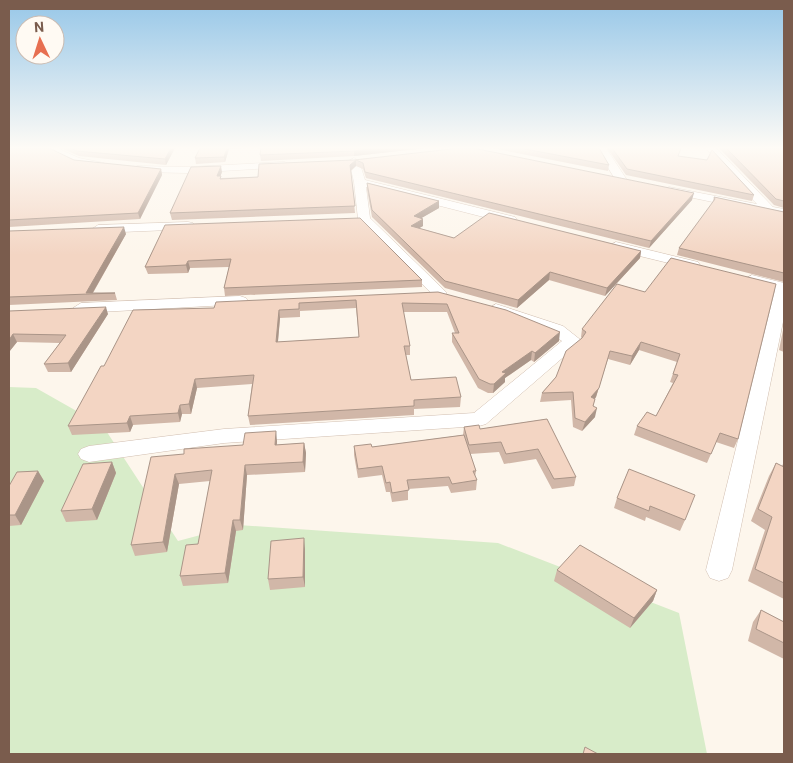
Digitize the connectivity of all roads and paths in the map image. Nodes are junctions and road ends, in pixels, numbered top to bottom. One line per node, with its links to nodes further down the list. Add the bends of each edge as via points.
1 (360, 184): 14 (street, via 359,219)
2 (366, 184): 7 (street)
3 (744, 184): 5 (street)
4 (658, 188): 5 (street)
5 (770, 211): 6 (street)
6 (784, 213)
7 (523, 223)
8 (201, 226): 9 (street)
9 (86, 230)
10 (600, 242): 11 (street)
11 (706, 268)
12 (735, 275): 13 (street)
13 (784, 287): 21 (street)
14 (439, 293): 15 (street); 16 (street)
15 (420, 294)
16 (458, 298)
17 (253, 301): 19 (street)
18 (485, 306): 20 (street, via 522,316 557,330 573,341 479,419 224,436)
19 (67, 309)
20 (89, 454)
21 (719, 570)

